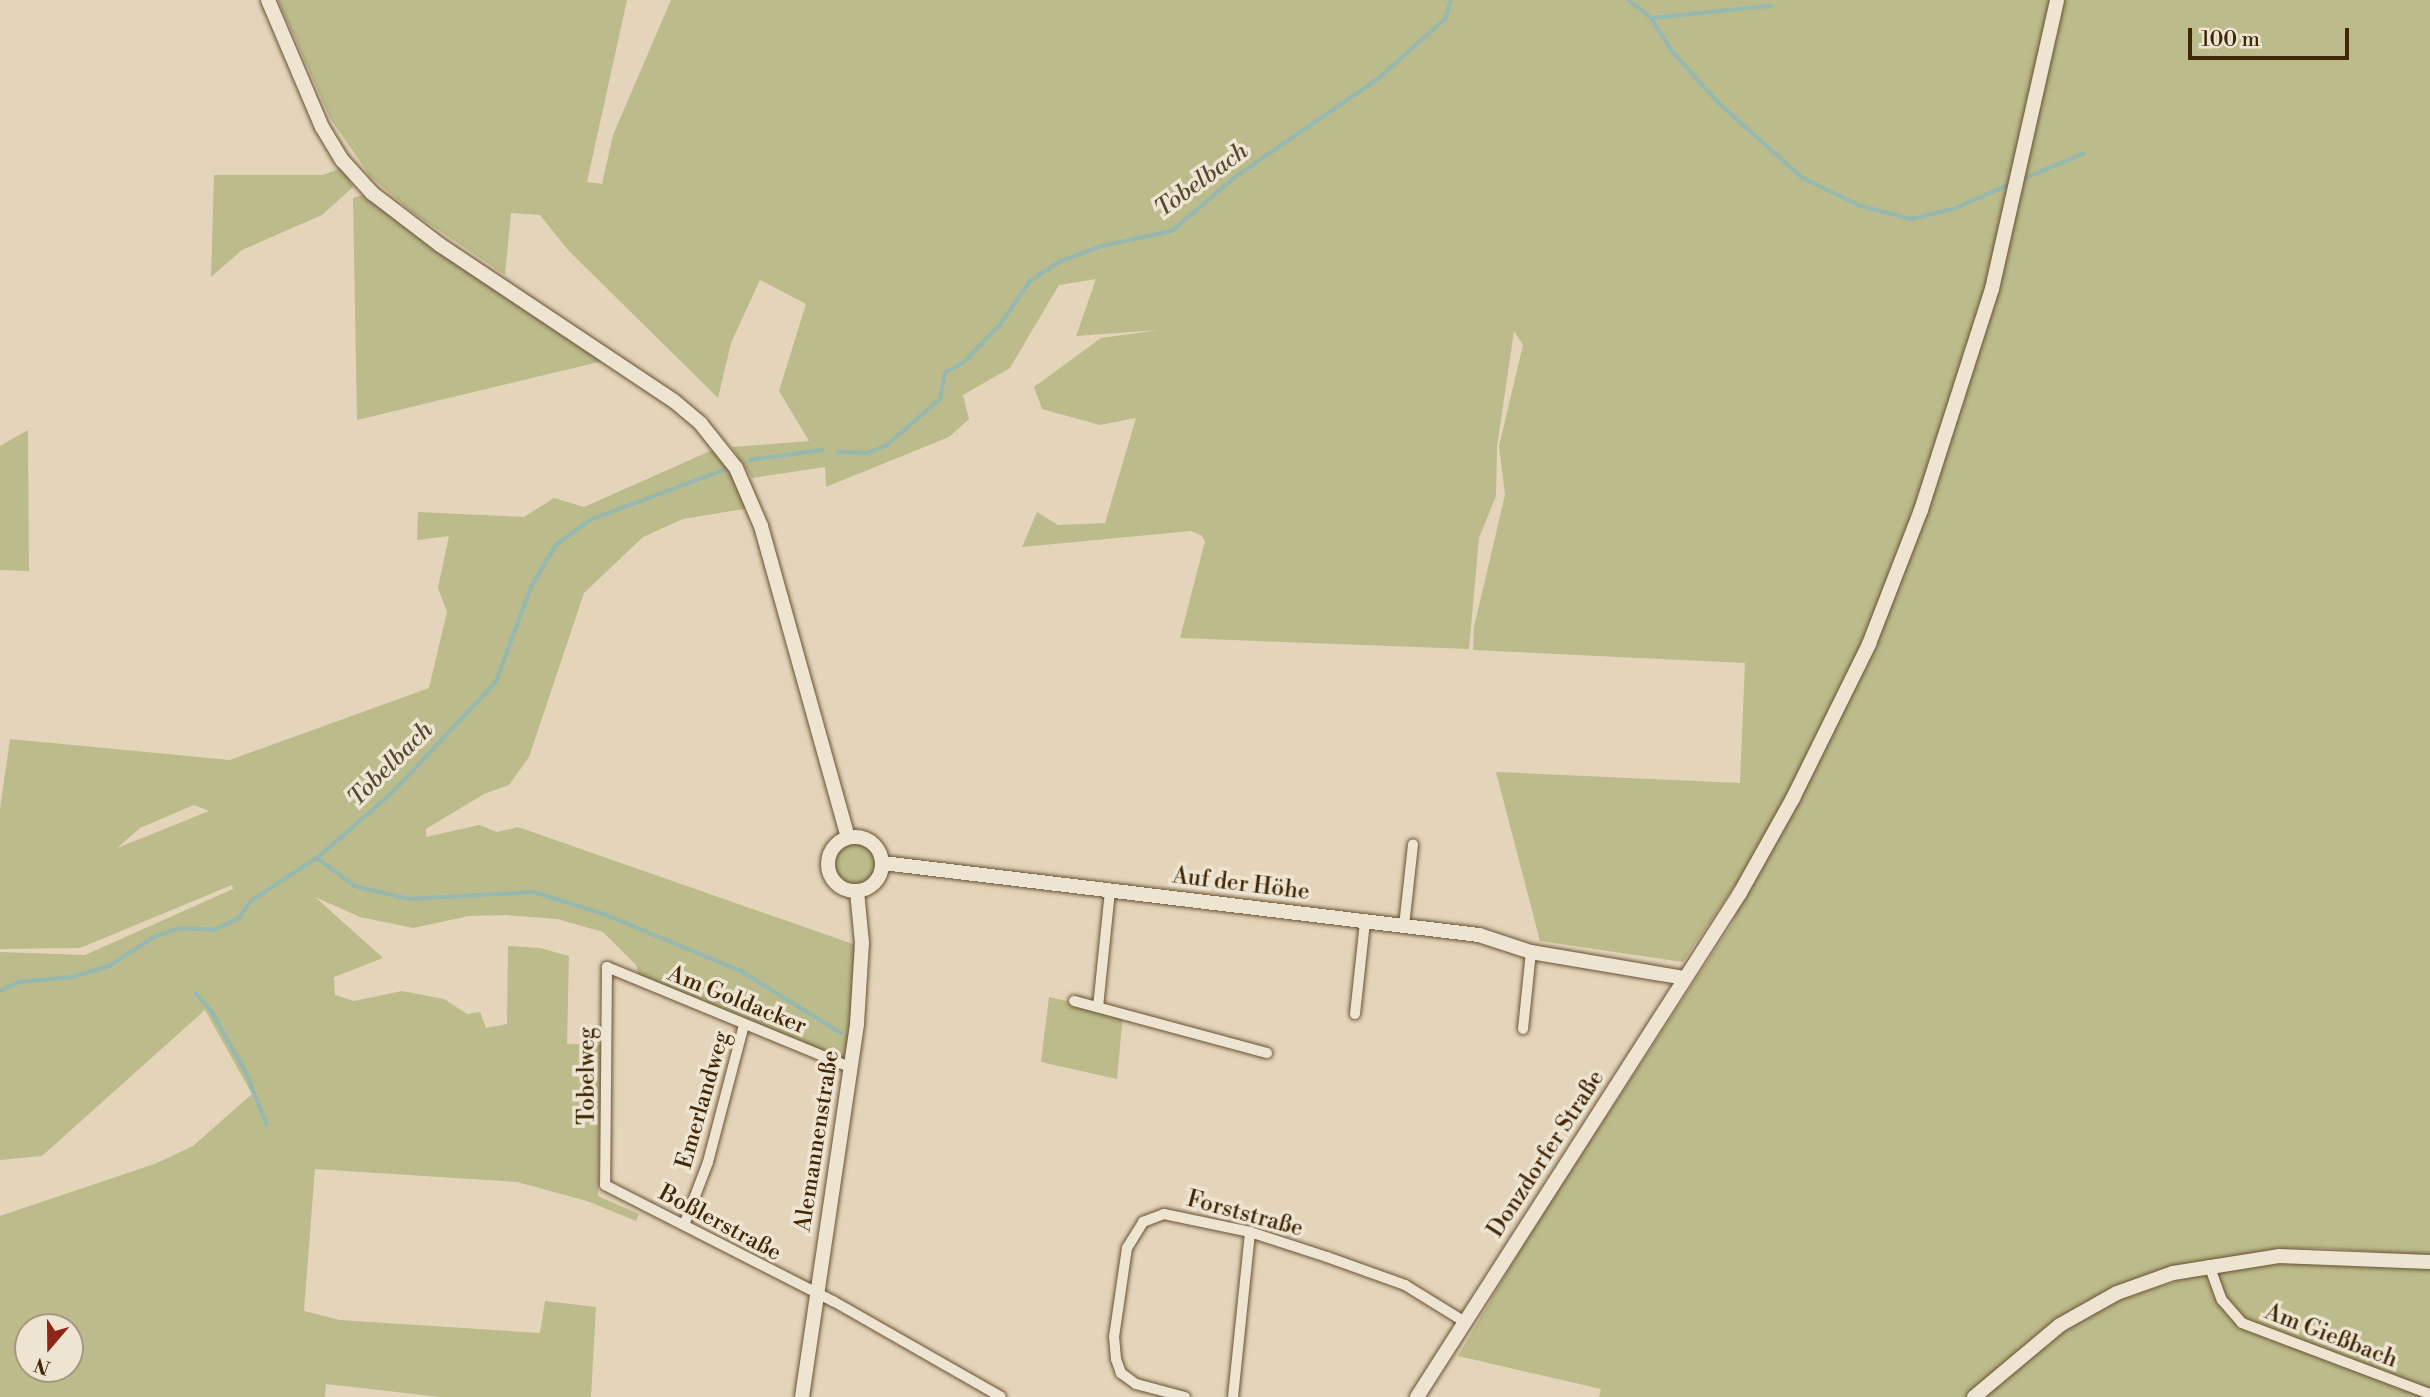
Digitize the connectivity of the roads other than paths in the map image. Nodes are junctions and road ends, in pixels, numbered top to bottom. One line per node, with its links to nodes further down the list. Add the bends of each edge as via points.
1 (268, 0): 3 (street, via 322,127 362,183 440,245 674,401 701,424 736,468 761,526)
2 (2057, 0): 12 (street, Donzdorfer Straße, via 1999,263 1921,510 1842,702 1767,846)
3 (848, 838): 5 (street, via 872,842); 7 (street, via 834,847 828,868 841,887)
4 (1413, 844): 9 (street)
5 (883, 863): 6 (street, Auf der Höhe); 7 (street, via 873,884)
6 (1110, 890): 8 (street, Auf der Höhe); 14 (street)
7 (857, 891): 19 (street, Alemannenstraße, via 861,980)
8 (1365, 922): 9 (street, Auf der Höhe); 15 (street)
9 (1404, 926): 10 (street, Auf der Höhe, via 1479,935)
10 (1531, 952): 12 (street, Auf der Höhe); 17 (street)
11 (607, 967): 16 (street, Am Goldacker); 20 (street, Tobelweg)
12 (1685, 978): 26 (street, Donzdorfer Straße)
13 (1074, 1001): 14 (street)
14 (1098, 1007): 18 (street)
15 (1355, 1014)
16 (744, 1025): 19 (street, Am Goldacker); 21 (street, Emerlandweg, via 708,1162)
17 (1522, 1029)
18 (1267, 1053)
19 (852, 1068): 25 (street, Alemannenstraße)
20 (605, 1185): 21 (street, Boßlerstraße)
21 (684, 1225): 25 (street, Boßlerstraße)
22 (1250, 1232): 26 (street, Forststraße, via 1405,1285); 30 (street, Forststraße, via 1164,1214 1143,1222 1127,1248 1115,1359 1121,1373 1136,1384); 31 (street)
23 (2430, 1262): 24 (street, via 2325,1255)
24 (2208, 1265): 27 (street, Am Gießbach, via 2222,1300 2242,1323); 33 (street, via 2116,1293 2060,1325)
25 (816, 1297): 28 (street, Alemannenstraße); 29 (street, Boßlerstraße, via 833,1301)
26 (1465, 1322): 32 (street, Donzdorfer Straße)
27 (2430, 1394)
28 (802, 1397)
29 (1001, 1397)
30 (1185, 1397)
31 (1233, 1397)
32 (1417, 1397)
33 (1974, 1397)

